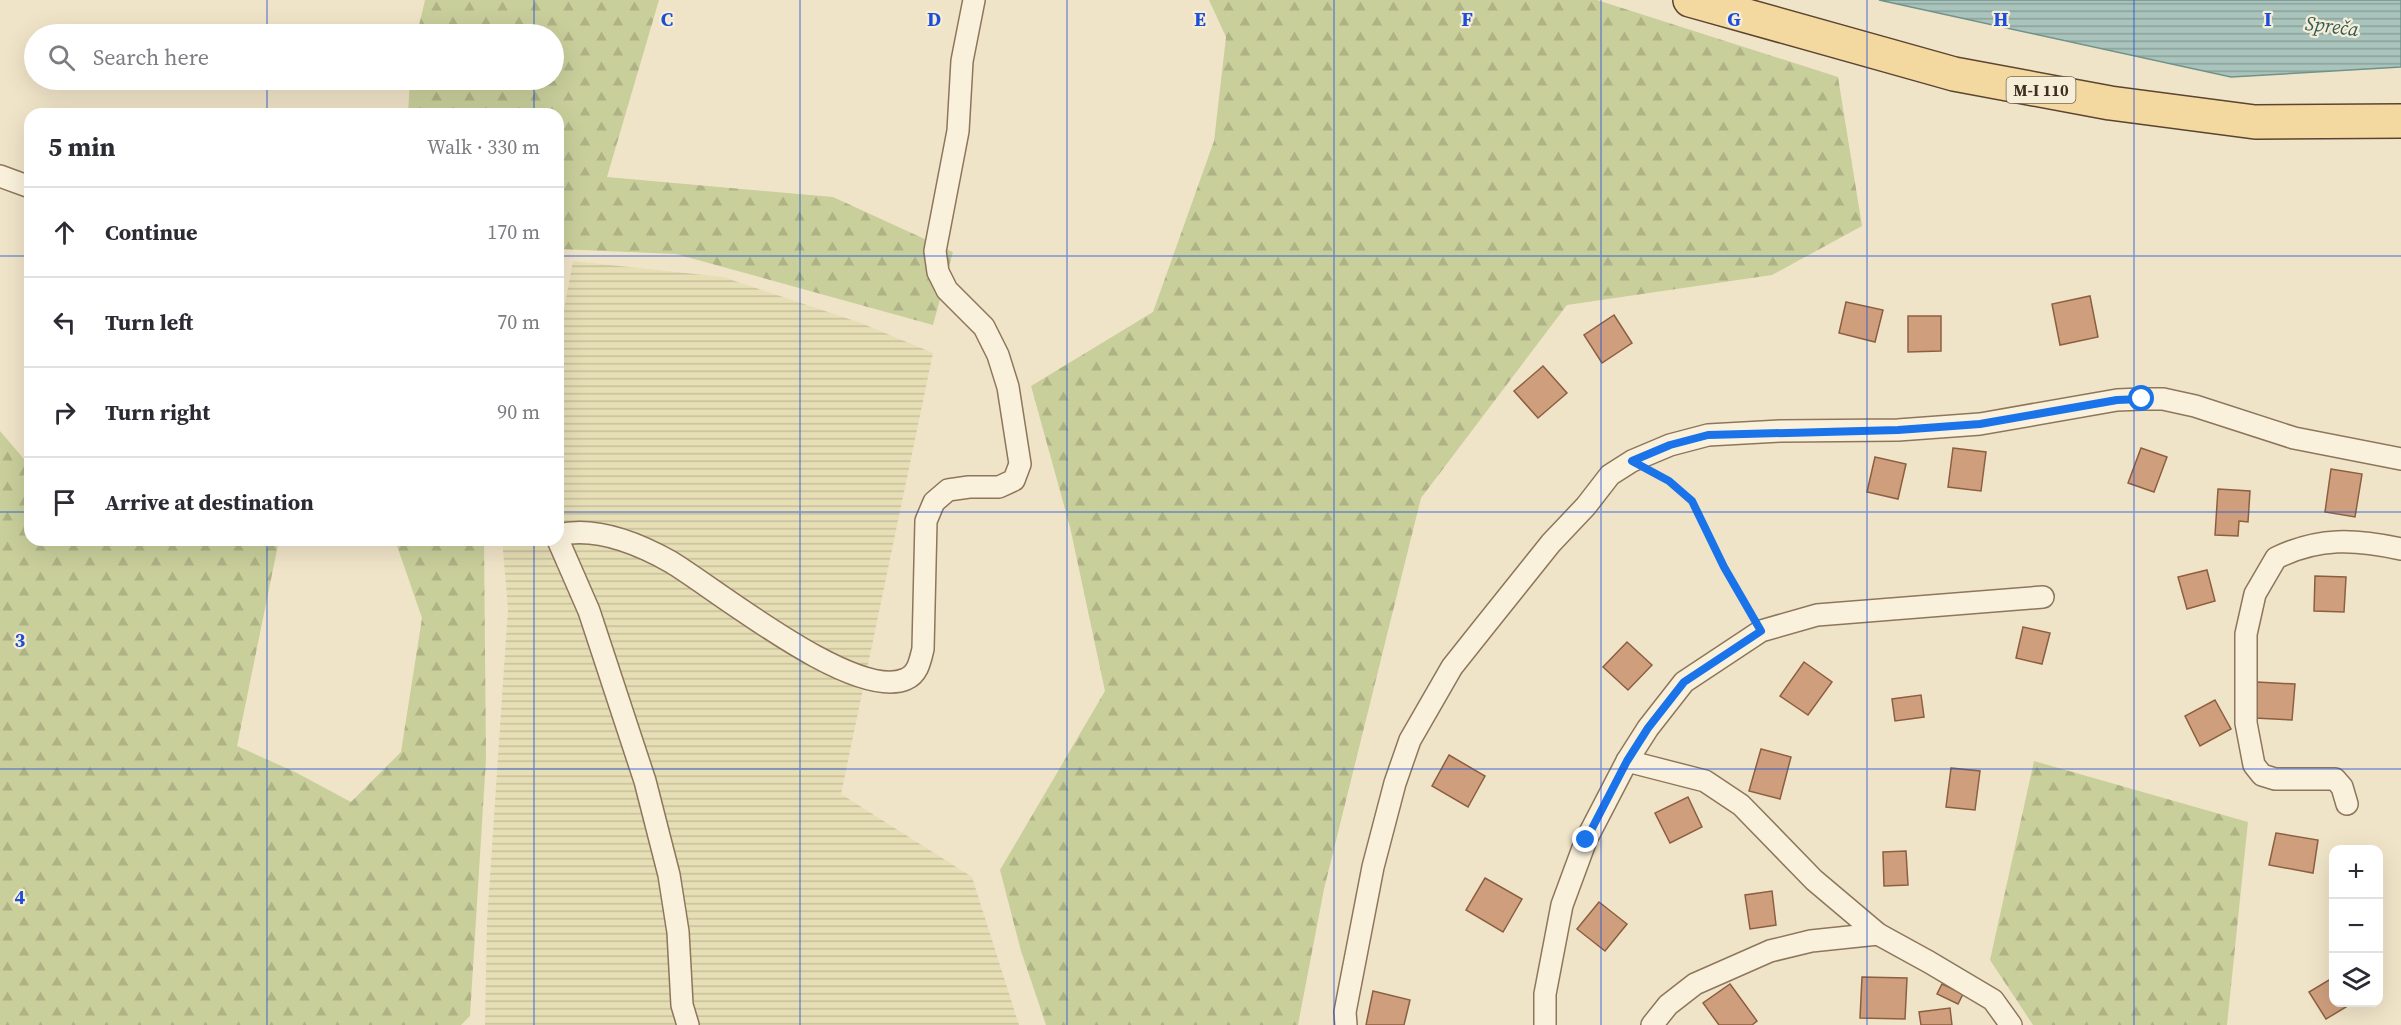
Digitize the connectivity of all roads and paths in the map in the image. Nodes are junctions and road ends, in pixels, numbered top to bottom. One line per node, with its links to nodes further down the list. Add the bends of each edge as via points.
1 (974, 0): 8 (street, via 962,61 958,131 935,251 938,272 947,290 984,327 998,355 1008,387 1020,464 1014,480 999,487 948,490 934,502 926,521 923,649 918,668 908,678 893,683 857,674 821,660 783,638 670,562 629,543 595,534)
2 (1690, 0): 3 (main road, M-I 110, via 1954,74 2110,103 2255,122)
3 (2401, 122)
4 (0, 176): 5 (street)
5 (24, 185)
6 (2401, 459): 7 (street, via 2294,438 2195,406 2142,399 1980,424 1708,435)
7 (1632, 461): 12 (path, via 1669,481 1692,501); 17 (street, via 1610,475 1483,628 1452,667 1410,740 1373,867 1345,1012)
8 (564, 534)
9 (561, 546): 16 (street, via 589,611 645,781 669,875 678,932 682,1005)
10 (2401, 549): 14 (street, via 2355,540 2321,542 2276,558 2255,594 2246,634 2246,723 2254,765 2262,774 2275,779 2335,779)
11 (2043, 597): 12 (street, via 1817,615)
12 (1761, 631): 13 (street, via 1684,682)
13 (1627, 761): 15 (street, via 1705,781 1741,805 1814,880); 18 (street, via 1586,840 1562,905 1545,994)
14 (2347, 804)
15 (1878, 934): 19 (street, via 1811,941 1770,951 1695,984 1668,1005); 20 (street, via 1993,1000)
16 (688, 1025)
17 (1346, 1025)
18 (1545, 1025)
19 (1652, 1025)
20 (2011, 1025)

